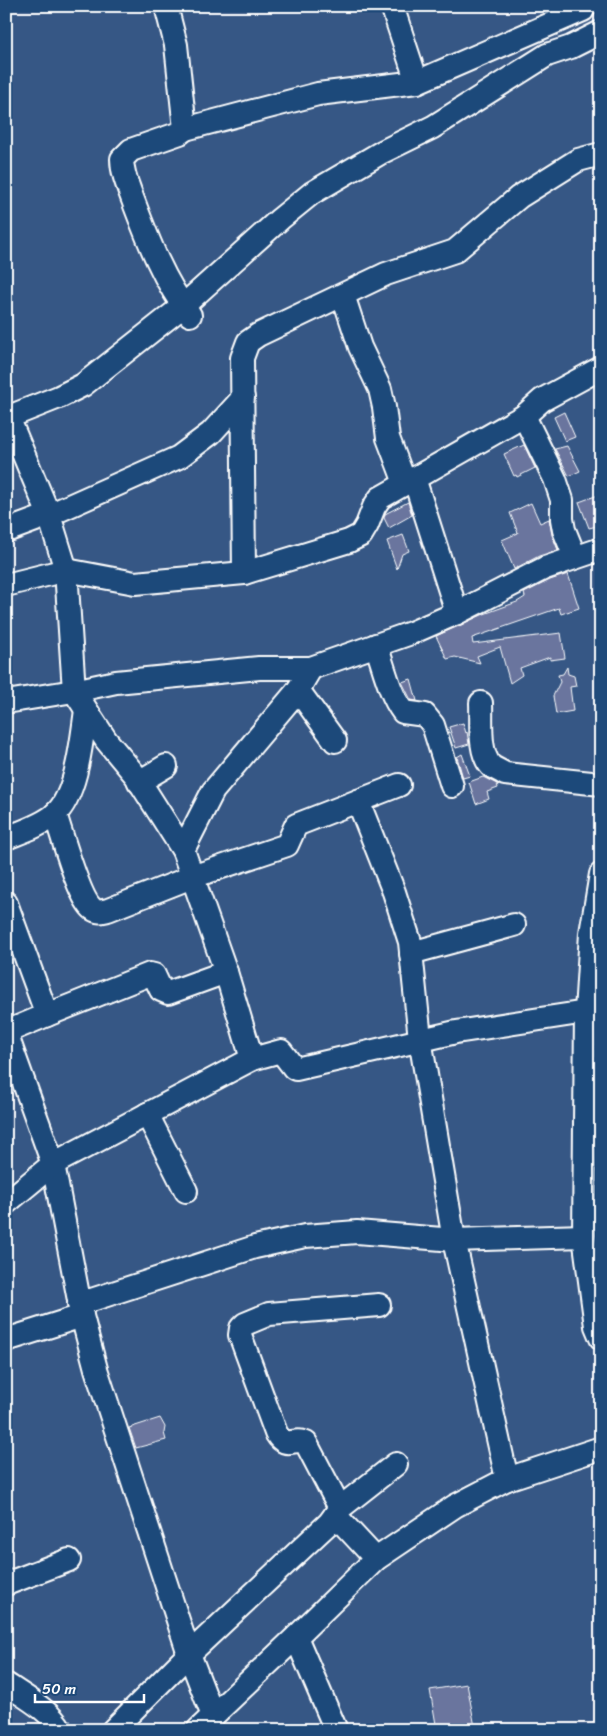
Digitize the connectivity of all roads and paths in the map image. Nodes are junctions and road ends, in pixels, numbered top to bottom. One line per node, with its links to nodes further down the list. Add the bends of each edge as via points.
1 (166, 6): 6 (street, via 176,45)
2 (392, 6): 5 (street)
3 (582, 8): 4 (street); 5 (street)
4 (600, 35): 9 (street, via 571,48 548,69 476,116 348,186 290,227)
5 (417, 82): 6 (street, via 318,94)
6 (186, 128): 9 (street, via 132,150 122,159 122,168 168,283)
7 (601, 154): 8 (street, via 578,160 519,197 455,251 386,274)
8 (343, 295): 11 (street, via 248,342 242,358); 14 (street, via 360,347 380,389 388,438)
9 (187, 311): 13 (street, via 127,367 77,401 38,420)
10 (601, 368): 12 (street, via 542,400)
11 (243, 398): 15 (street, via 212,433 179,458); 20 (street)
12 (524, 416): 14 (street); 18 (street, via 557,486 562,500 564,530)
13 (8, 424): 15 (street)
14 (409, 480): 20 (street, via 380,498 361,535); 22 (street)
15 (49, 515): 16 (street); 19 (street)
16 (6, 531)
17 (601, 549): 18 (street)
18 (575, 557): 22 (street, via 545,568)
19 (66, 570): 20 (street, via 134,583); 21 (street); 26 (street)
20 (244, 573)
21 (6, 585)
22 (457, 613): 23 (street)
23 (376, 645): 24 (street); 34 (street, via 400,708 403,712 425,715 433,725)
24 (311, 668): 25 (street); 26 (street, via 259,668 116,682)
25 (298, 690): 29 (street); 38 (street, via 213,791)
26 (80, 700): 27 (street); 31 (street, via 106,740); 36 (street, via 77,767 70,793)
27 (6, 702)
28 (482, 703): 32 (street, via 483,749 492,767 505,774)
29 (335, 741)
30 (166, 766): 31 (street)
31 (140, 782): 38 (street)
32 (601, 784)
33 (399, 785): 35 (street)
34 (452, 786)
35 (358, 801): 40 (street, via 296,825 287,845); 43 (street, via 394,892)
36 (55, 814): 37 (street); 40 (street, via 82,894 92,909 99,912 108,910)
37 (6, 838)
38 (183, 850): 40 (street)
39 (601, 874): 45 (street, via 591,933)
40 (192, 877): 44 (street)
41 (6, 903): 46 (street)
42 (514, 925): 43 (street)
43 (411, 953): 48 (street)
44 (226, 972): 46 (street, via 168,993 161,990 154,975 150,974); 49 (street)
45 (586, 1012): 48 (street); 53 (street)
46 (47, 1015): 47 (street)
47 (6, 1032): 51 (street)
48 (420, 1039): 49 (street, via 296,1069 281,1051); 56 (street)
49 (252, 1059): 50 (street)
50 (148, 1114): 51 (street); 52 (street)
51 (53, 1164): 54 (street); 58 (street)
52 (186, 1191)
53 (593, 1193): 55 (street)
54 (6, 1203)
55 (584, 1236): 56 (street); 59 (street, via 596,1326)
56 (454, 1240): 58 (street, via 358,1232 305,1236 255,1247); 63 (street)
57 (379, 1305): 64 (street, via 269,1314 241,1328 240,1334 276,1433 286,1443 306,1443)
58 (80, 1310): 60 (street); 69 (street, via 96,1369)
59 (601, 1338)
60 (6, 1340)
61 (601, 1448): 63 (street)
62 (396, 1464): 64 (street)
63 (507, 1479): 65 (street, via 455,1506)
64 (338, 1512): 65 (street); 69 (street)
65 (376, 1559): 68 (street)
66 (69, 1560): 67 (street)
67 (6, 1584)
68 (296, 1638): 71 (street); 74 (street)
69 (189, 1654): 71 (street); 73 (street)
70 (6, 1684): 72 (street, via 46,1712)
71 (206, 1723)
72 (61, 1730)
73 (113, 1730)
74 (336, 1730)

